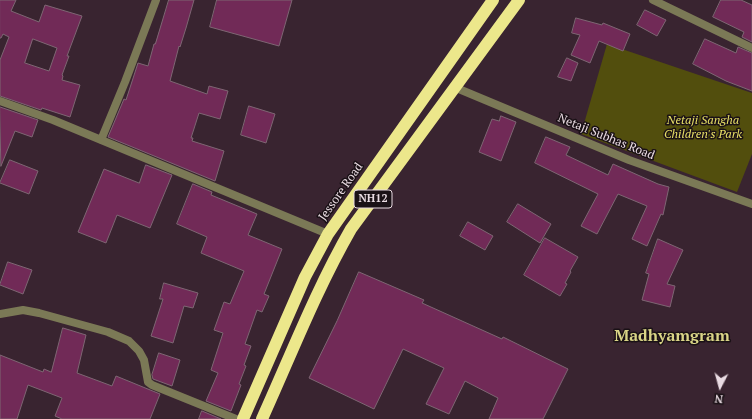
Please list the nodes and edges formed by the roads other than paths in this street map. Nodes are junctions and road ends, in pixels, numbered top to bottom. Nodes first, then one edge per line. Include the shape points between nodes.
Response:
1 (156, 0) edge
2 (493, 0) edge
3 (519, 0) edge
4 (653, 0) edge
5 (752, 48) edge
6 (454, 88) junction
7 (0, 101) edge
8 (101, 140) junction
9 (752, 204) edge
10 (328, 234) junction
11 (0, 314) edge
12 (236, 419) edge
13 (243, 419) edge
14 (262, 419) edge

1 - 8 street
2 - 10 highway, Jessore Road / NH12
3 - 6 highway, NH12
4 - 5 street
6 - 9 street, Netaji Subhas Road via 629,160
6 - 14 highway, NH12 via 344,241
7 - 8 street
8 - 10 street
10 - 13 highway, Jessore Road / NH12 via 305,276
11 - 12 street via 23,310 39,313 108,332 129,341 144,360 148,382 152,386

